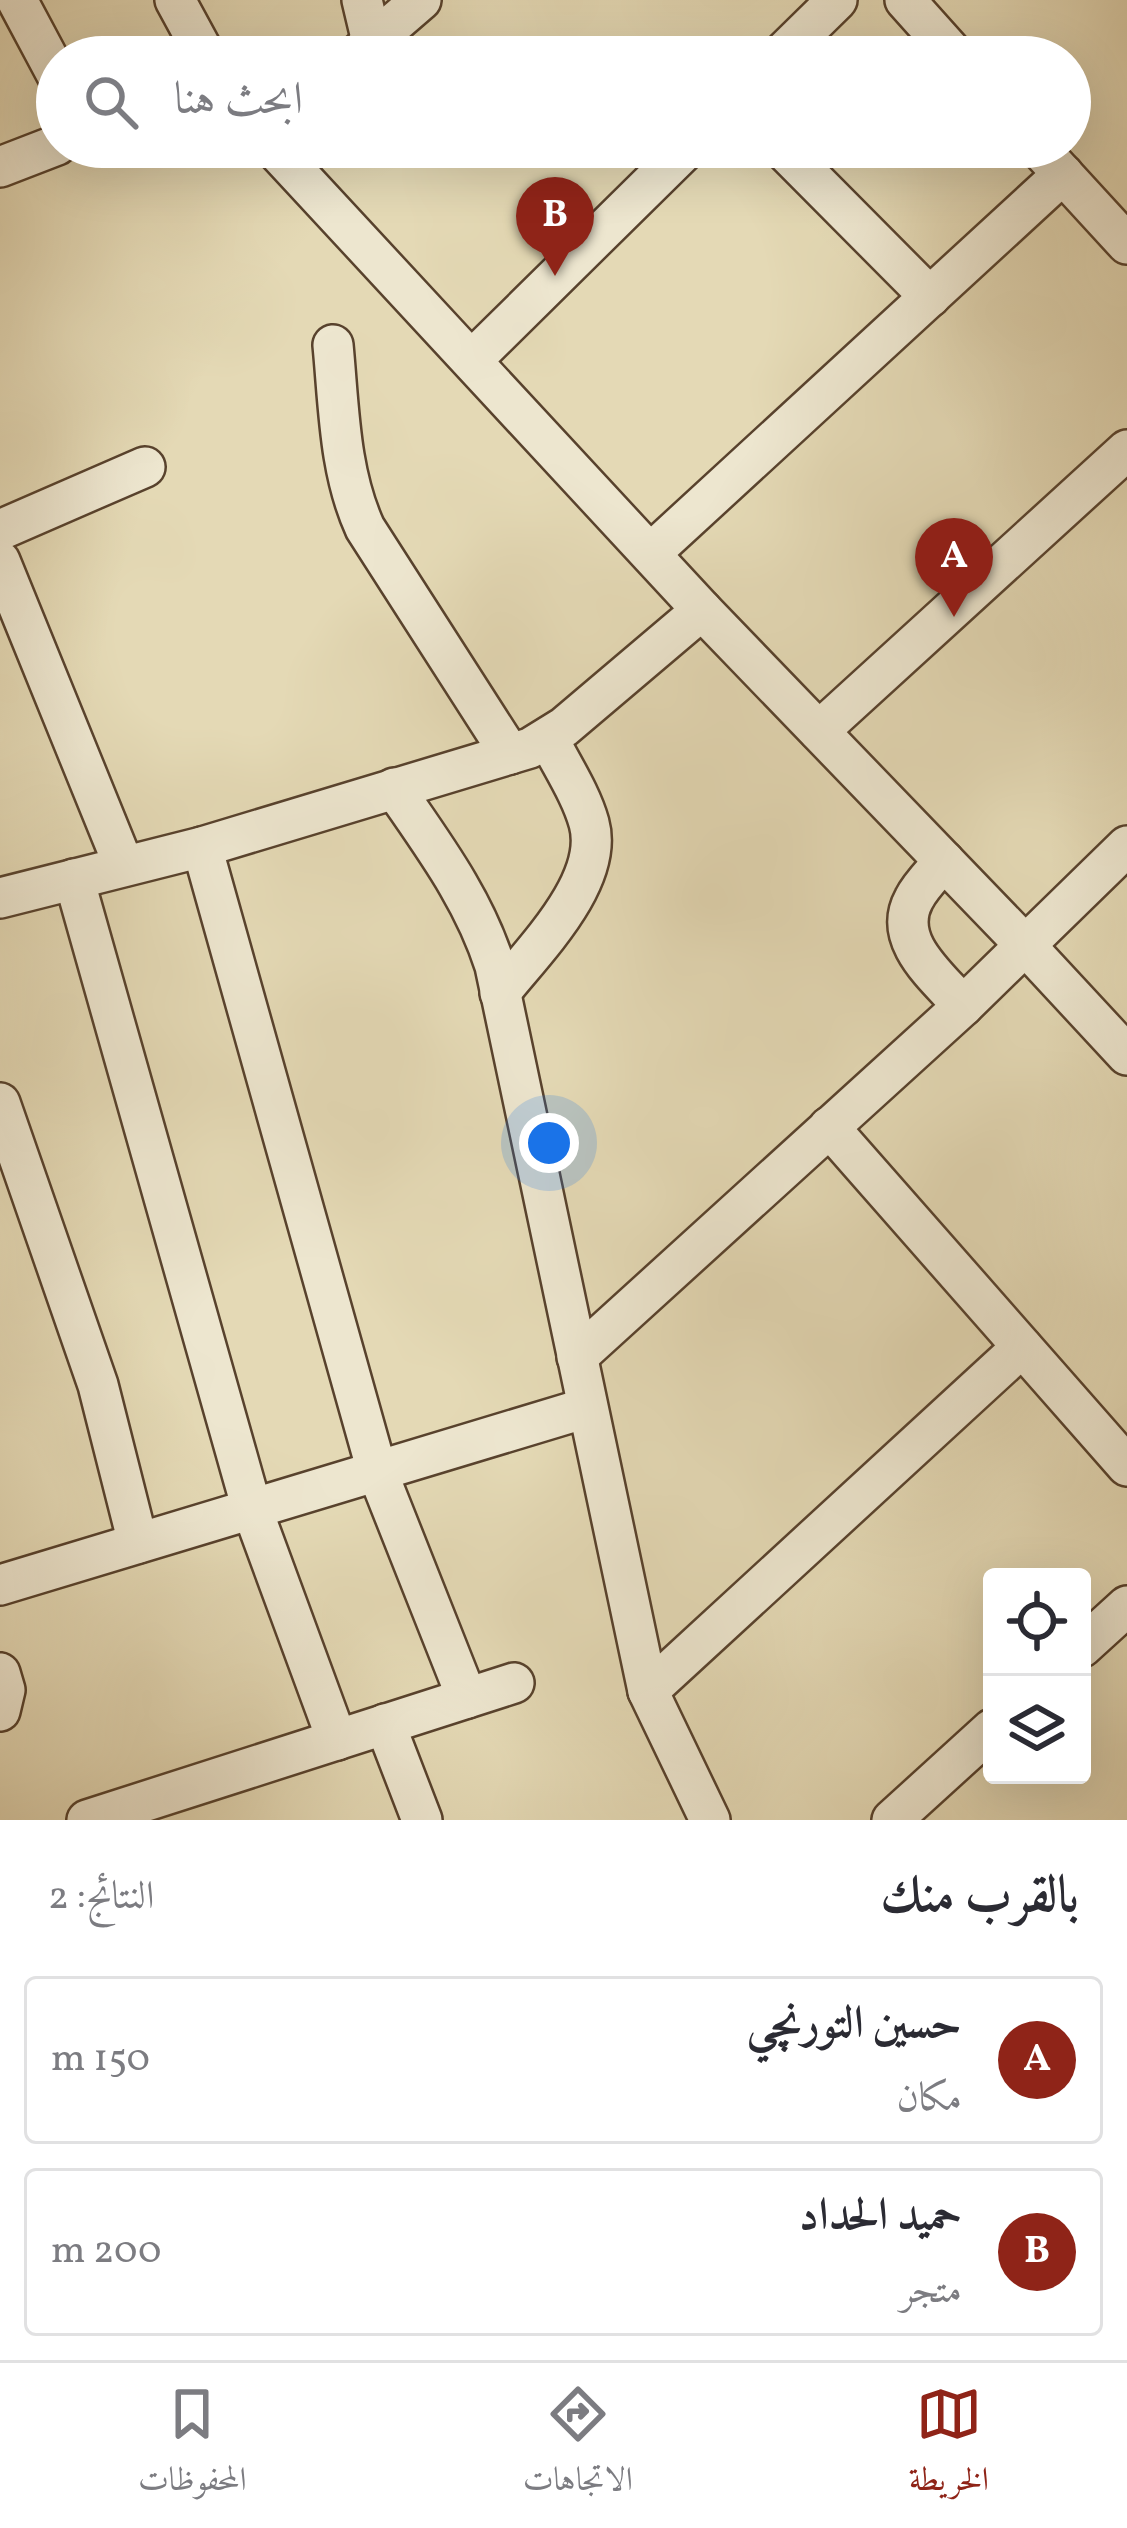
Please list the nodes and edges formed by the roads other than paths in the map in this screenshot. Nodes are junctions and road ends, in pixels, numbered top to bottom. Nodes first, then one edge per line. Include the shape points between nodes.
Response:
1 (17, 0) edge
2 (175, 0) edge
3 (362, 0) edge
4 (421, 0) edge
5 (837, 0) edge
6 (907, 1) edge
7 (36, 36) edge
8 (195, 36) edge
9 (363, 36) edge
10 (380, 36) edge
11 (800, 36) edge
12 (938, 36) edge
13 (36, 153) edge
14 (0, 167) edge
15 (293, 168) edge
16 (667, 168) edge
17 (803, 168) edge
18 (1044, 168) edge
19 (1058, 168) edge
20 (1127, 244) edge
21 (930, 297) junction
22 (333, 345) dead end
23 (472, 361) junction
24 (1127, 450) edge
25 (146, 467) dead end
26 (0, 530) edge
27 (651, 553) junction
28 (0, 561) edge
29 (702, 610) junction
30 (819, 731) junction
31 (548, 738) junction
32 (510, 754) junction
33 (394, 788) junction
34 (202, 847) junction
35 (1127, 847) edge
36 (944, 861) junction
37 (124, 866) junction
38 (74, 879) junction
39 (0, 898) edge
40 (1025, 945) junction
41 (500, 993) junction
42 (963, 1006) junction
43 (1127, 1055) edge
44 (0, 1103) edge
45 (829, 1127) junction
46 (1022, 1348) junction
47 (577, 1357) junction
48 (586, 1408) junction
49 (1122, 1450) edge
50 (377, 1472) junction
51 (252, 1509) junction
52 (138, 1543) junction
53 (0, 1585) edge
54 (1127, 1606) edge
55 (1091, 1639) edge
56 (0, 1673) edge
57 (514, 1683) dead end
58 (648, 1691) junction
59 (467, 1698) junction
60 (0, 1711) edge
61 (385, 1724) junction
62 (983, 1737) edge
63 (337, 1740) junction
64 (189, 1805) edge
65 (87, 1820) edge
66 (422, 1820) edge
67 (710, 1820) edge
68 (892, 1820) edge

1 - 7 street
2 - 8 street
3 - 9 street
4 - 10 street
5 - 11 street
6 - 12 street
13 - 14 street
15 - 23 street
16 - 23 street
17 - 21 street
18 - 21 street
19 - 20 street
21 - 27 street
22 - 32 street via 345,458 365,529
23 - 27 street
24 - 30 street
25 - 26 street
27 - 29 street
28 - 37 street
29 - 30 street
29 - 31 street
30 - 36 street
31 - 32 street
31 - 41 street via 591,828 591,857 566,909
32 - 33 street
33 - 34 street
33 - 41 street via 476,913
34 - 37 street
34 - 50 street
35 - 40 street
36 - 40 street
36 - 42 street via 912,902 908,932
37 - 38 street
38 - 39 street
38 - 51 street
40 - 42 street
40 - 43 street
41 - 47 street
42 - 45 street
44 - 52 street via 98,1385
45 - 46 street
45 - 47 street
46 - 49 street
46 - 58 street
47 - 48 street
48 - 50 street
48 - 58 street
50 - 51 street
50 - 59 street
51 - 52 street
51 - 63 street
52 - 53 street
54 - 55 street
56 - 60 street
57 - 59 street
58 - 67 street
59 - 61 street
61 - 63 street
61 - 66 street
62 - 68 street
63 - 64 street
64 - 65 street

